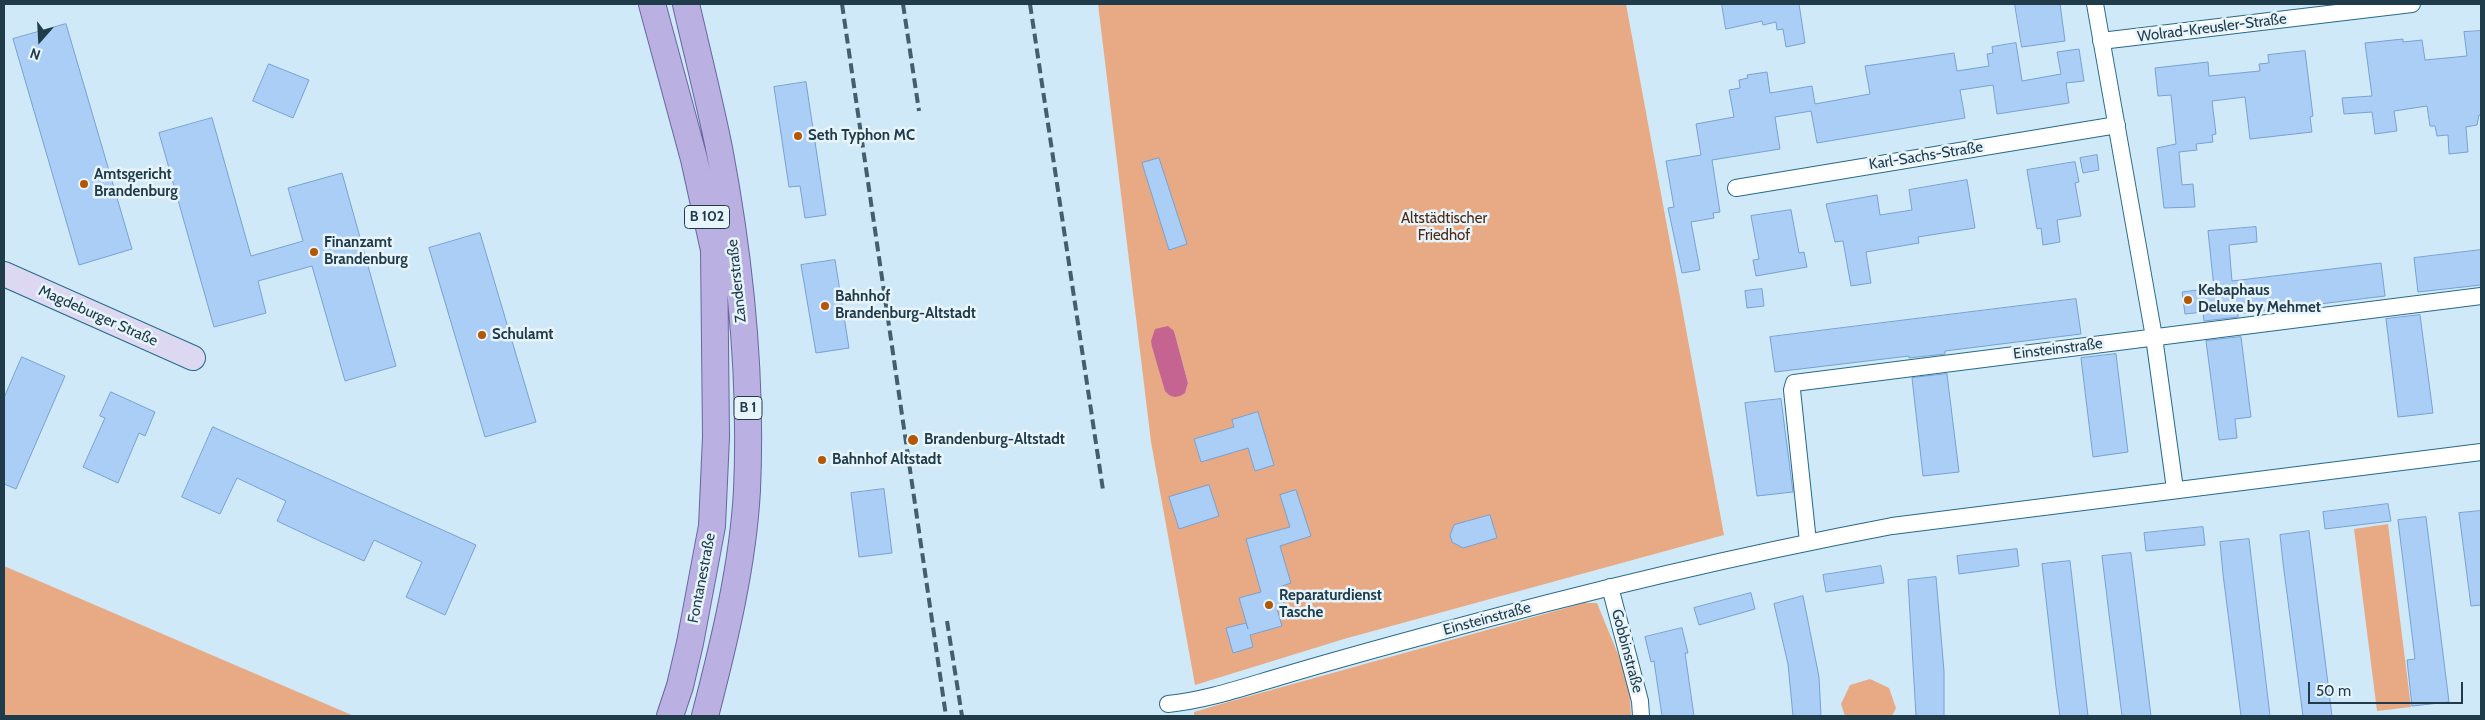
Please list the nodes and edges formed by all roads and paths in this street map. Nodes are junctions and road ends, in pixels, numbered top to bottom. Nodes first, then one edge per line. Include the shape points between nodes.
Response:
1 (652, 4) edge
2 (686, 4) edge
3 (2095, 4) edge
4 (2412, 4) edge
5 (2101, 41) junction
6 (2117, 125) junction
7 (1736, 188) dead end
8 (4, 274) edge
9 (2481, 296) edge
10 (2154, 337) junction
11 (192, 358) dead end
12 (716, 437) joint
13 (2481, 452) edge
14 (2175, 488) junction
15 (1808, 542) junction
16 (1610, 587) junction
17 (1168, 704) dead end
18 (670, 716) edge
19 (705, 716) edge
20 (1641, 716) edge

1 - 12 main road, Zanderstraße / B 102 via 694,159 714,250
2 - 19 main road, Zanderstraße / B 1 via 718,147 736,252 748,395 747,491 738,563
3 - 5 street
4 - 5 street, Wolrad-Kreusler-Straße
5 - 6 street
6 - 7 street, Karl-Sachs-Straße
6 - 10 street
8 - 11 street, Magdeburger Straße
9 - 10 street, Einsteinstraße
10 - 14 street
10 - 15 street, Einsteinstraße via 1794,383 1792,390
12 - 18 main road, Fontanestraße / B 102 via 712,526 688,652
13 - 14 street, Einsteinstraße
14 - 15 street, Einsteinstraße via 1892,526
15 - 16 street, Einsteinstraße
16 - 17 street, Einsteinstraße via 1344,657 1196,702
16 - 20 street, Gobbinstraße via 1640,701

